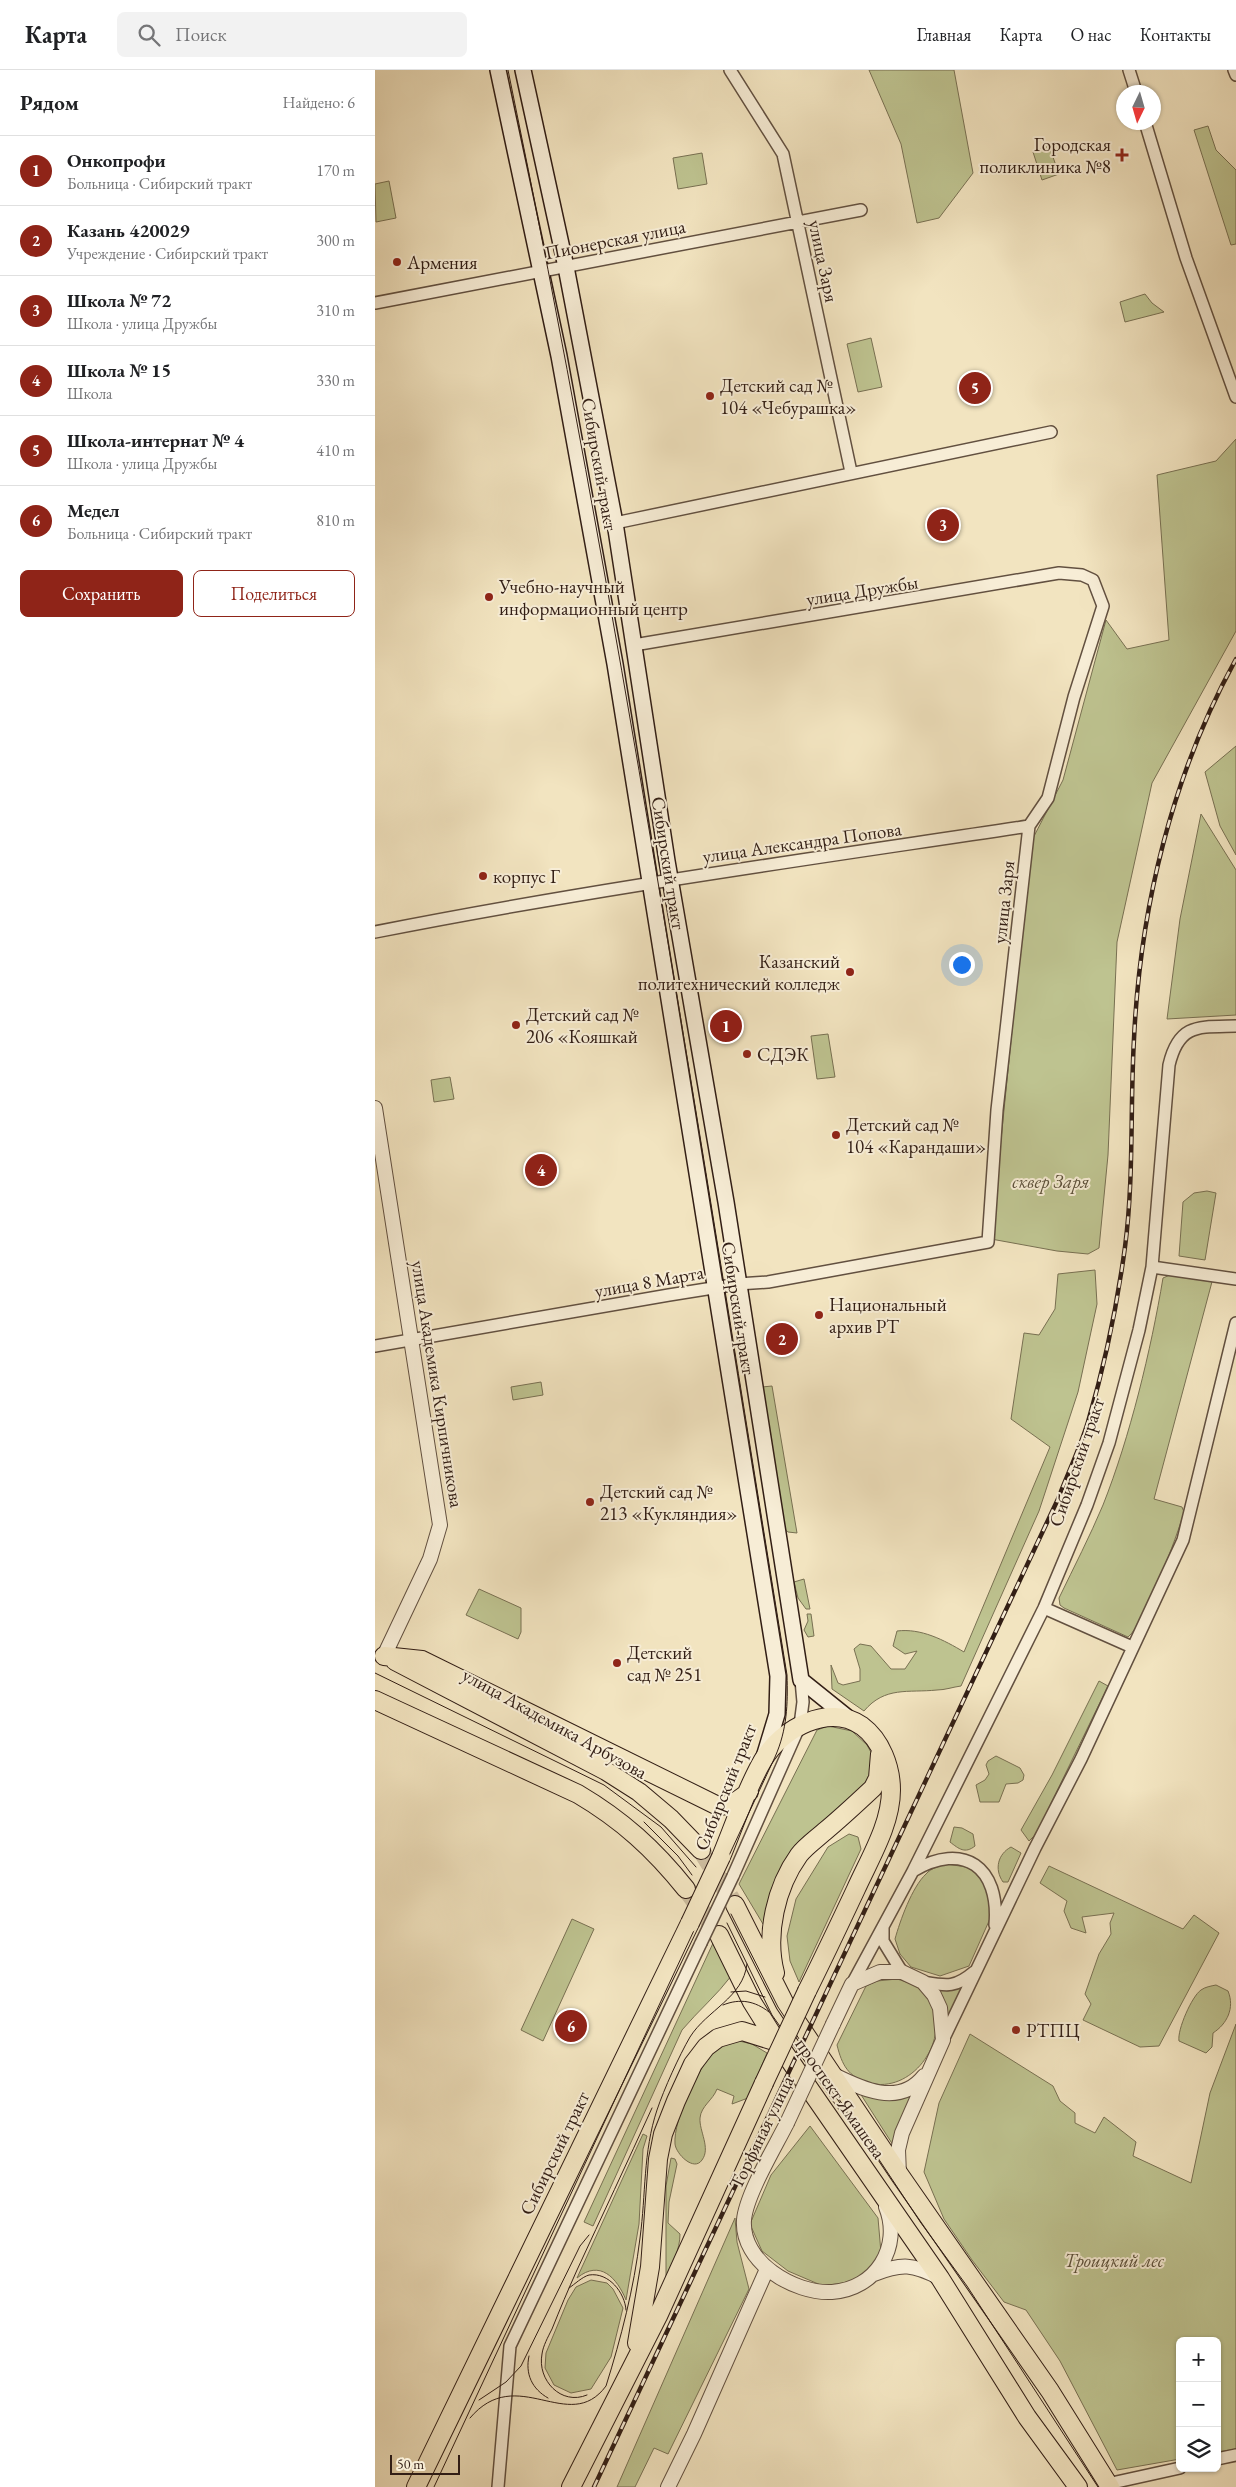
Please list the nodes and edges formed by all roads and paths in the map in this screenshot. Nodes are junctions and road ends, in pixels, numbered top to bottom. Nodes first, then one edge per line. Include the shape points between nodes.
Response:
1 (498, 70) edge
2 (523, 70) edge
3 (730, 70) edge
4 (1129, 70) edge
5 (1234, 70) edge
6 (1236, 75) edge
7 (1134, 85) edge
8 (1147, 130) edge
9 (861, 210) dead end
10 (798, 222) junction
11 (566, 267) junction
12 (540, 272) junction
13 (375, 303) edge
14 (1236, 397) edge
15 (1051, 432) dead end
16 (851, 472) junction
17 (615, 523) junction
18 (1093, 580) joint
19 (635, 645) junction
20 (1029, 826) junction
21 (670, 880) junction
22 (651, 883) junction
23 (375, 932) edge
24 (1236, 1026) edge
25 (375, 1108) edge
26 (987, 1242) joint
27 (1152, 1267) junction
28 (1236, 1278) edge
29 (738, 1284) junction
30 (714, 1288) junction
31 (1236, 1323) edge
32 (412, 1339) junction
33 (375, 1346) edge
34 (1044, 1608) junction
35 (1132, 1647) junction
36 (380, 1654) edge
37 (801, 1680) junction
38 (375, 1700) edge
39 (847, 1718) junction
40 (801, 1725) junction
41 (880, 1748) junction
42 (764, 1759) junction
43 (749, 1792) junction
44 (701, 1850) tunnel mouth
45 (913, 1871) junction
46 (686, 1889) tunnel mouth
47 (735, 1905) tunnel mouth
48 (883, 1923) junction
49 (995, 1932) junction
50 (719, 1935) tunnel mouth
51 (977, 1970) junction
52 (902, 1972) junction
53 (923, 1982) junction
54 (852, 1984) junction
55 (785, 2004) junction
56 (943, 2040) junction
57 (777, 2042) junction
58 (930, 2067) junction
59 (832, 2074) junction
60 (899, 2174) junction
61 (878, 2188) junction
62 (767, 2269) junction
63 (873, 2274) junction
64 (940, 2278) junction
65 (629, 2372) junction
66 (1236, 2455) edge
67 (1221, 2458) edge
68 (1176, 2469) edge
69 (1108, 2486) edge
70 (416, 2487) edge
71 (497, 2487) edge
72 (571, 2487) edge
73 (668, 2487) edge
74 (1078, 2487) edge

1 - 12 main road, Сибирский тракт
2 - 11 main road, Сибирский тракт
3 - 10 street, улица Заря via 783,154
4 - 7 street
5 - 6 street
8 - 14 street via 1187,258
9 - 10 street, Пионерская улица
10 - 11 street, Пионерская улица
10 - 16 street, улица Заря
11 - 12 street, Пионерская улица
11 - 17 main road, Сибирский тракт
12 - 13 street, Пионерская улица
12 - 22 main road, Сибирский тракт via 559,356 608,625
15 - 16 street
16 - 17 street
17 - 19 main road, Сибирский тракт
18 - 19 street, улица Дружбы via 1082,575 1059,573
18 - 20 street, улица Заря via 1103,606 1074,697 1048,798
19 - 21 main road, Сибирский тракт
20 - 21 street, улица Александра Попова
20 - 26 street, улица Заря via 997,1110
21 - 22 street, улица Александра Попова
21 - 29 main road, Сибирский тракт
22 - 23 street, улица Александра Попова via 494,908
22 - 30 main road, Сибирский тракт
24 - 27 street, Сибирский тракт via 1199,1027 1181,1036 1172,1051
25 - 32 street, улица Академика Кирпичникова
26 - 29 street, улица 8 Марта via 768,1282
27 - 28 street
27 - 34 street, Сибирский тракт via 1109,1443
29 - 30 street, улица 8 Марта
29 - 37 main road, Сибирский тракт
30 - 32 street, улица 8 Марта
30 - 42 main road, Сибирский тракт via 777,1676 777,1714
31 - 35 street via 1183,1540
32 - 33 street, улица 8 Марта
32 - 36 street, улица Академика Кирпичникова via 441,1525 429,1559
34 - 35 street
34 - 45 street, Сибирский тракт
35 - 49 street via 1078,1766
36 - 43 main road via 422,1660 716,1805 725,1807 733,1804
36 - 44 main road, улица Академика Арбузова via 606,1771 639,1792
37 - 39 main road
37 - 40 street, Сибирский тракт
38 - 46 main road via 578,1794 634,1832
39 - 40 main road via 820,1718
39 - 41 main road via 868,1731
40 - 42 main road via 783,1738
40 - 71 street, Сибирский тракт, bridge via 510,2346
41 - 55 main road via 879,1778 873,1788 799,1854 778,1896 772,1959
41 - 65 main road, bridge via 890,1776 888,1812 878,1842
42 - 43 main road, Сибирский тракт
43 - 70 main road, Сибирский тракт, bridge via 690,1923
45 - 48 street, Сибирский тракт
45 - 49 street via 946,1858 976,1865 987,1876 994,1891 997,1909
47 - 55 main road, проспект Ямашева
48 - 52 street via 883,1941
48 - 54 street, Сибирский тракт
49 - 51 street
50 - 57 main road, проспект Ямашева via 749,1997
51 - 53 street via 960,1983 945,1986
51 - 56 street
52 - 53 street
52 - 54 street via 880,1972
53 - 56 street via 940,2008
54 - 62 street, Торфяная улица, bridge via 745,2212 745,2235 749,2246
55 - 59 main road, проспект Ямашева
56 - 58 street
57 - 61 main road, проспект Ямашева
57 - 65 main road via 742,2032 718,2038 693,2064 676,2101 657,2159 648,2284
58 - 59 street, проспект Ямашева via 912,2087 882,2094
58 - 60 street, проспект Ямашева via 902,2133 898,2150
59 - 60 main road, проспект Ямашева
60 - 69 main road, проспект Ямашева via 1051,2391
61 - 63 street, Торфяная улица via 892,2223 885,2260
61 - 64 main road, проспект Ямашева
62 - 63 street, Торфяная улица via 804,2287 831,2292 853,2287
62 - 73 street
63 - 64 street via 893,2266 907,2265
64 - 74 main road, проспект Ямашева via 1002,2379
65 - 72 main road
66 - 67 street
68 - 69 street

